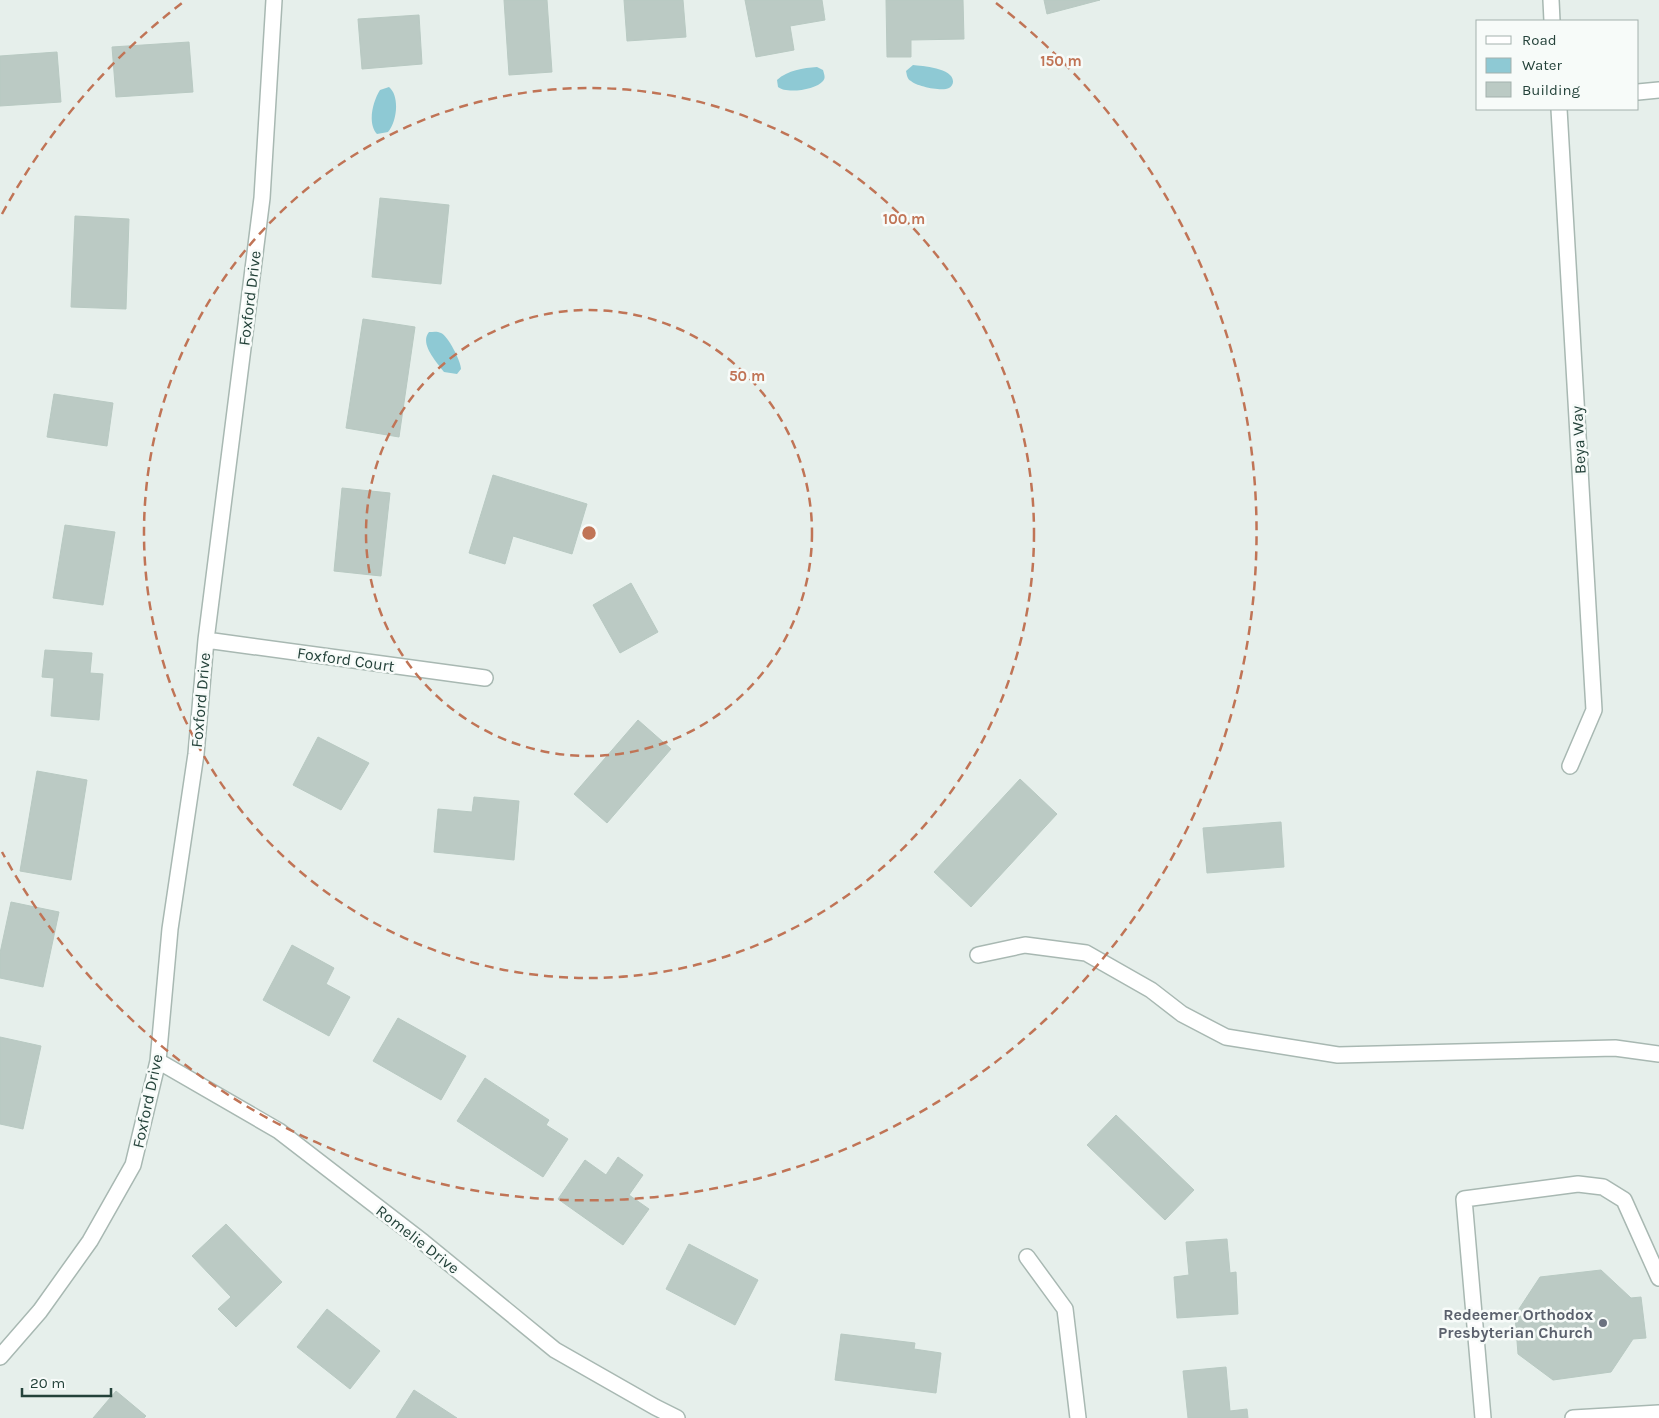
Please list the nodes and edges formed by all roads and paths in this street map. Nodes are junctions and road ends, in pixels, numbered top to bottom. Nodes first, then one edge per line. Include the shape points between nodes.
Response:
1 (274, 0) edge
2 (1551, 0) edge
3 (1552, 20) edge
4 (1659, 90) edge
5 (1639, 92) edge
6 (1559, 110) edge
7 (206, 640) junction
8 (485, 678) dead end
9 (1570, 766) dead end
10 (978, 955) dead end
11 (1659, 1054) edge
12 (158, 1060) junction
13 (1027, 1257) dead end
14 (1659, 1278) edge
15 (0, 1357) edge
16 (1659, 1413) edge
17 (677, 1418) edge
18 (1078, 1418) edge
19 (1483, 1418) edge
20 (1573, 1418) edge

1 - 7 street, Foxford Drive via 262,198
2 - 3 street
4 - 5 street
6 - 9 street, Beya Way via 1594,710
7 - 8 street, Foxford Court
7 - 12 street, Foxford Drive via 196,754 170,929
10 - 11 street via 1026,945 1086,953 1226,1038 1338,1055 1614,1048
12 - 15 street, Foxford Drive via 133,1165 90,1241 40,1311
12 - 17 street, Romelie Drive via 279,1130 554,1350
13 - 18 street via 1065,1309
14 - 19 street via 1624,1200 1603,1188 1578,1184 1464,1199
16 - 20 street

